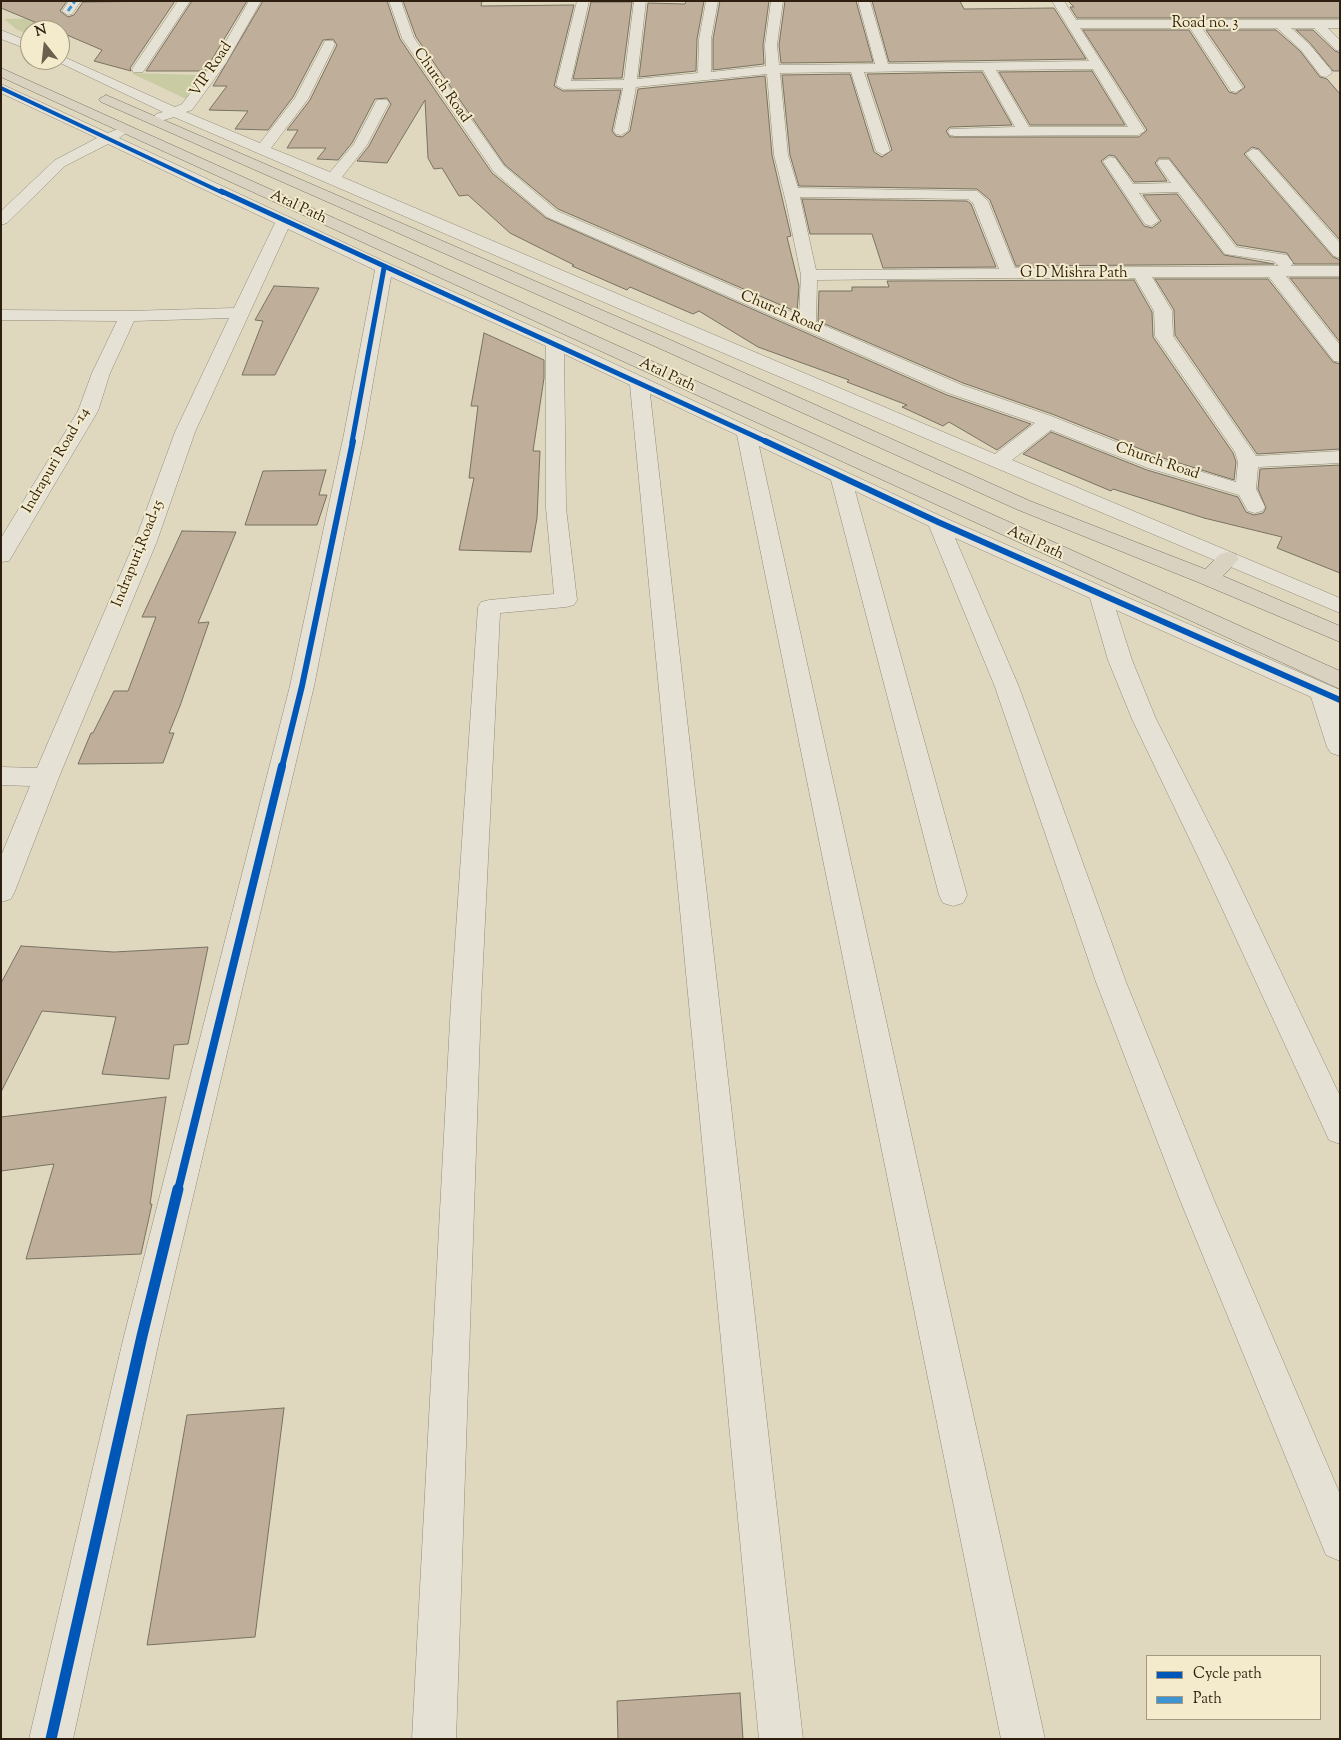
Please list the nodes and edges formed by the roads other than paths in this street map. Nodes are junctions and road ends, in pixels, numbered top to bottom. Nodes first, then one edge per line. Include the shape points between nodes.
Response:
1 (184, 1) edge
2 (255, 1) edge
3 (395, 1) edge
4 (583, 1) edge
5 (640, 1) edge
6 (712, 1) edge
7 (777, 1) edge
8 (864, 1) edge
9 (1058, 1) edge
10 (1154, 9) dead end
11 (1326, 21) edge
12 (1071, 24) junction
13 (1164, 24) junction
14 (1194, 24) junction
15 (1280, 24) junction
16 (1, 34) edge
17 (20, 42) edge
18 (329, 44) dead end
19 (1340, 47) edge
20 (70, 64) edge
21 (1095, 65) junction
22 (987, 66) junction
23 (882, 67) junction
24 (138, 68) dead end
25 (856, 68) junction
26 (774, 69) junction
27 (1, 72) edge
28 (1326, 73) dead end
29 (704, 76) junction
30 (630, 84) junction
31 (1236, 88) dead end
32 (97, 95) dead end
33 (6, 96) edge
34 (382, 103) dead end
35 (176, 112) junction
36 (153, 120) junction
37 (126, 129) junction
38 (621, 131) dead end
39 (1024, 131) junction
40 (955, 132) dead end
41 (109, 137) junction
42 (264, 149) junction
43 (883, 151) dead end
44 (1253, 153) dead end
45 (1110, 161) dead end
46 (1164, 163) dead end
47 (333, 178) junction
48 (1182, 187) junction
49 (1129, 189) junction
50 (791, 192) junction
51 (1, 220) edge
52 (284, 220) junction
53 (1151, 222) dead end
54 (1340, 253) edge
55 (384, 268) junction
56 (1340, 271) edge
57 (1274, 272) junction
58 (1291, 272) junction
59 (1141, 273) junction
60 (1009, 274) junction
61 (809, 275) junction
62 (239, 314) junction
63 (1, 315) edge
64 (128, 316) junction
65 (808, 325) junction
66 (555, 343) junction
67 (1340, 357) edge
68 (639, 382) junction
69 (1049, 422) junction
70 (746, 431) junction
71 (1340, 457) edge
72 (997, 462) junction
73 (1248, 462) junction
74 (840, 475) junction
75 (1246, 491) junction
76 (1255, 507) dead end
77 (938, 522) junction
78 (1, 556) edge
79 (1228, 559) junction
80 (1208, 578) junction
81 (1100, 593) junction
82 (1340, 606) edge
83 (1152, 615) junction
84 (1208, 622) junction
85 (1340, 635) edge
86 (1334, 691) edge
87 (1340, 748) edge
88 (1, 776) edge
89 (46, 777) junction
90 (1, 891) edge
91 (953, 895) dead end
92 (1340, 1130) edge
93 (1340, 1541) edge
94 (51, 1739) edge
95 (434, 1739) edge
96 (780, 1739) edge
97 (1023, 1739) edge

1 - 24 street
2 - 35 street, VIP Road via 220,63 187,107
3 - 65 street, Church Road via 408,38 499,169 552,214
4 - 30 street via 563,85
5 - 30 street
6 - 29 street via 705,39
7 - 26 street via 771,45
8 - 23 street
9 - 12 street
10 - 13 street
11 - 15 street, Road no. 3
11 - 19 street
12 - 13 street, Road no. 3
12 - 21 street
13 - 14 street, Road no. 3
14 - 15 street, Road no. 3
14 - 31 street
15 - 28 street via 1305,46
16 - 17 street
18 - 42 street via 302,99
20 - 35 street
21 - 22 street
21 - 39 street via 1138,131
22 - 23 street
22 - 39 street
23 - 25 street
25 - 26 street
25 - 43 street
26 - 29 street
26 - 50 street via 780,155
27 - 37 main road, Atal Path
29 - 30 street
30 - 38 street
32 - 36 main road, Atal Path
33 - 41 street
34 - 47 street via 360,145
35 - 36 street, VIP Road
35 - 42 street
36 - 80 main road, Atal Path via 1023,505
37 - 41 street
37 - 84 main road, Atal Path
39 - 40 street
41 - 51 street via 60,163
41 - 52 street
42 - 47 street
44 - 54 street
45 - 49 street
46 - 48 street
47 - 72 street
48 - 49 street
48 - 58 street via 1230,251 1281,258
49 - 53 street
50 - 60 street via 972,194 980,201
50 - 61 street
52 - 55 street
52 - 62 street, Indrapuri,Road-15
55 - 66 street
55 - 94 street via 354,434 302,686 142,1336
56 - 58 street, G D Mishra Path
57 - 58 street, G D Mishra Path
57 - 59 street, G D Mishra Path
57 - 67 street
59 - 60 street, G D Mishra Path
59 - 73 street via 1163,311 1164,336 1236,438
60 - 61 street, G D Mishra Path
61 - 65 street
62 - 64 street
62 - 89 street, Indrapuri,Road-15 via 185,432 146,541
63 - 64 street
64 - 78 street, Indrapuri Road -14 via 101,373 88,411
65 - 69 street, Church Road via 955,389
66 - 68 street
66 - 95 street via 556,508 566,600 489,607 466,1003
68 - 70 street
68 - 96 street
69 - 72 street
69 - 75 street, Church Road via 1155,464
70 - 74 street
70 - 97 street
71 - 73 street
72 - 79 street
73 - 75 street
74 - 77 street
74 - 91 street
75 - 76 street
77 - 81 street
77 - 93 street via 1007,687 1111,982 1197,1200
79 - 80 main road
79 - 82 street
80 - 85 main road, Atal Path
81 - 83 street
81 - 92 street via 1120,660 1144,719
83 - 84 main road
83 - 86 street
84 - 86 main road, Atal Path
86 - 87 street
88 - 89 street
89 - 90 street, Indrapuri,Road-15

